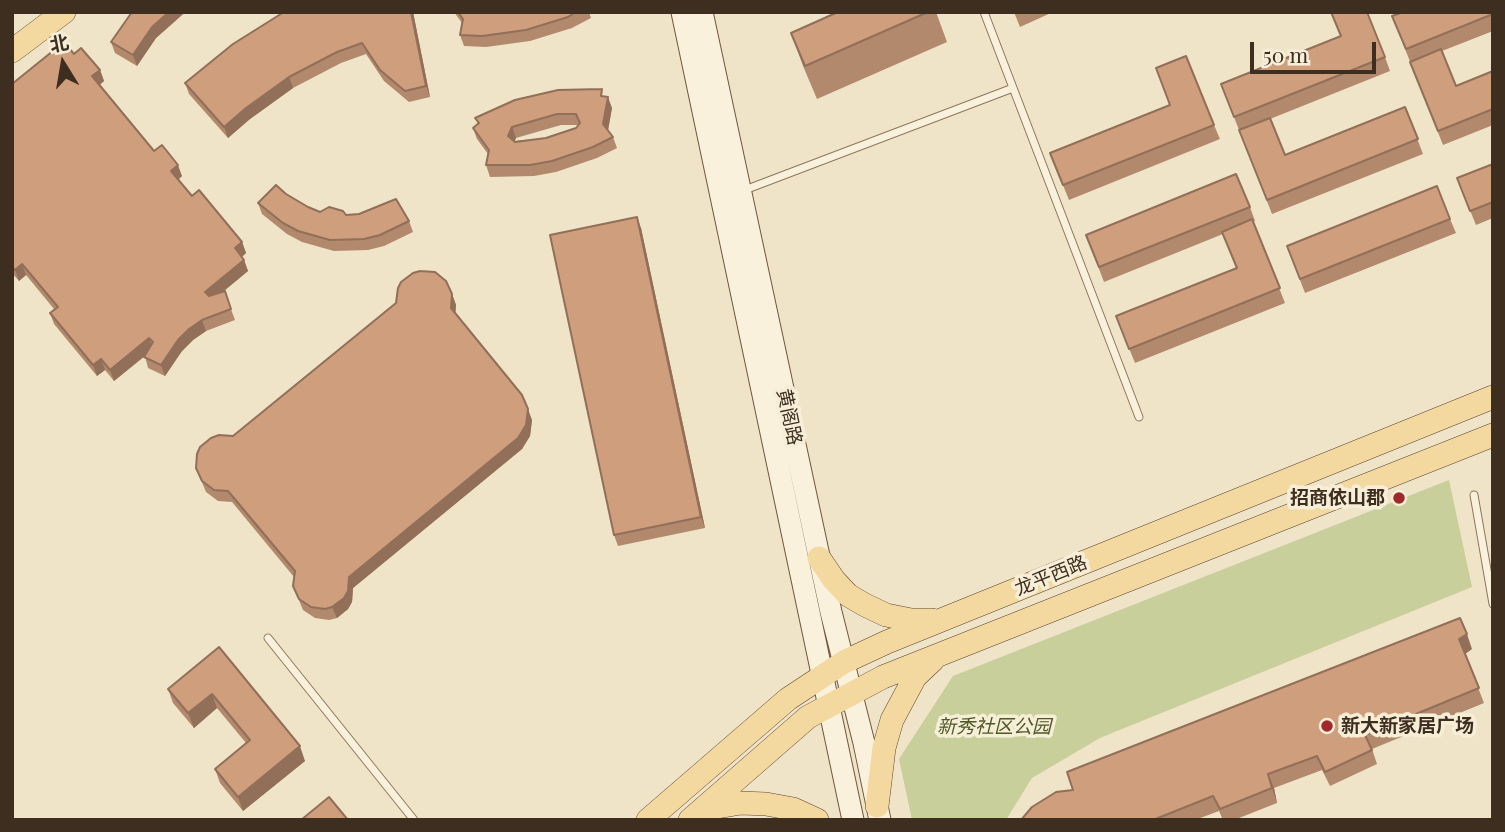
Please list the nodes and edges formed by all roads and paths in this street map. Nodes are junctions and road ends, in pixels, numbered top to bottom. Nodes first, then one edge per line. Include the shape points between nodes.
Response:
1 (64, 12) edge
2 (682, 12) edge
3 (702, 12) edge
4 (984, 12) edge
5 (12, 51) edge
6 (1013, 88) junction
7 (732, 195) junction
8 (1493, 397) edge
9 (1139, 417) dead end
10 (1493, 435) edge
11 (1474, 495) dead end
12 (1104, 554) junction
13 (819, 558) junction
14 (1116, 584) junction
15 (1493, 604) edge
16 (942, 620) junction
17 (268, 638) dead end
18 (938, 655) junction
19 (844, 662) junction
20 (824, 674) junction
21 (852, 693) junction
22 (830, 705) junction
23 (879, 813) edge
24 (691, 818) edge
25 (414, 820) edge
26 (648, 820) edge
27 (817, 820) edge
28 (853, 820) edge

1 - 5 main road
2 - 7 main road, 黄阁路
3 - 7 main road, 黄阁路
4 - 6 lane
6 - 7 lane
6 - 9 lane
7 - 13 main road, 黄阁路
7 - 20 main road, 黄阁路
8 - 12 main road, 龙平西路
10 - 14 main road, 龙平西路
11 - 15 lane
12 - 14 main road
12 - 16 main road, 龙平西路
13 - 16 main road via 848,595 865,605 911,620
13 - 19 main road, 黄阁路
14 - 18 main road, 龙平西路
16 - 19 main road, 龙平西路
17 - 25 lane
18 - 21 main road, 龙平西路
18 - 23 main road via 915,677 892,720 884,748
19 - 20 main road, 龙平西路
19 - 21 main road, 黄阁路
20 - 22 main road, 黄阁路
20 - 26 main road, 龙平西路 via 788,699
21 - 22 main road, 龙平西路
21 - 23 main road, 黄阁路
22 - 24 main road, 龙平西路 via 808,717
22 - 28 main road, 黄阁路
24 - 27 main road via 717,807 766,803

